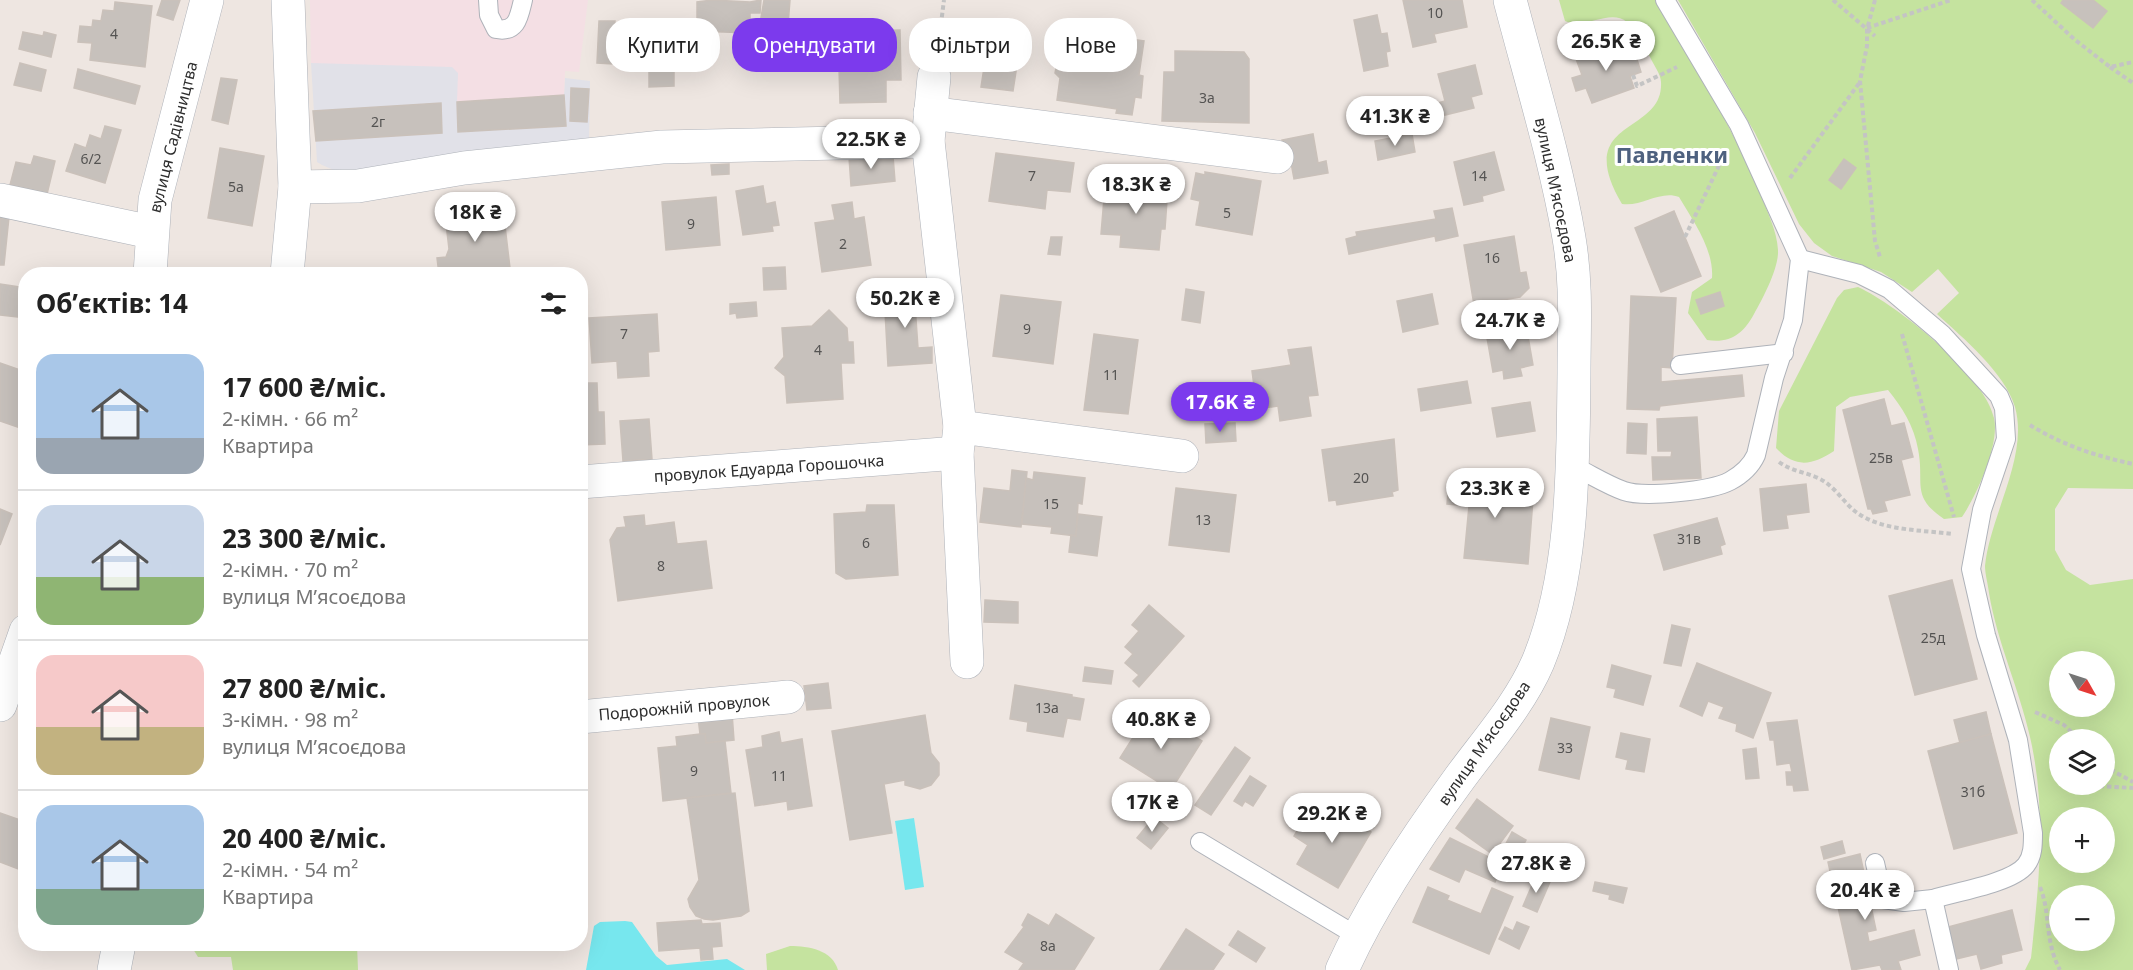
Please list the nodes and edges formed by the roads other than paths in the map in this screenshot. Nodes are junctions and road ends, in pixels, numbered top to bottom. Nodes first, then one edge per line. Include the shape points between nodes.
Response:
1 (207, 0) edge
2 (288, 0) edge
3 (488, 0) edge
4 (523, 0) edge
5 (1510, 0) edge
6 (1665, 0) edge
7 (934, 77) road end
8 (929, 127) junction
9 (1277, 157) dead end
10 (295, 187) junction
11 (0, 200) edge
12 (151, 232) junction
13 (1800, 259) junction
14 (150, 267) edge
15 (288, 267) edge
16 (1784, 352) junction
17 (1680, 365) dead end
18 (958, 440) junction
19 (1182, 456) dead end
20 (1574, 466) junction
21 (588, 481) edge
22 (18, 654) edge
23 (967, 662) dead end
24 (788, 698) dead end
25 (0, 705) edge
26 (588, 716) edge
27 (1200, 842) dead end
28 (1875, 863) dead end
29 (1933, 899) junction
30 (1358, 936) junction
31 (118, 951) edge
32 (114, 970) edge
33 (1342, 970) edge
34 (1949, 970) edge

1 - 12 street, вулиця Садівництва via 155,200
2 - 10 street
3 - 4 lane via 492,24 506,31 519,20
5 - 20 street, вулиця Мʼясоєдова via 1569,236 1576,292
6 - 13 lane via 1739,125
7 - 8 street
8 - 9 street
8 - 10 street via 662,147 475,167 358,186
8 - 18 street
10 - 15 street
11 - 12 street
12 - 14 street, вулиця Садівництва
13 - 16 lane via 1799,288
13 - 29 lane via 1859,274 1889,289 1962,354 1991,386 2004,408 2006,439 1982,510 1971,569 2018,740 2033,833 2030,858 2025,867 2005,878
16 - 17 lane
16 - 20 lane via 1773,378 1751,465 1719,486 1632,493
18 - 19 street, провулок Едуарда Горошочка
18 - 21 street, провулок Едуарда Горошочка
18 - 23 street
20 - 30 street, вулиця Мʼясоєдова via 1562,566 1538,663 1514,704 1445,798
22 - 25 street
24 - 26 street, Подорожній провулок
27 - 30 lane
28 - 29 lane via 1883,899
29 - 34 lane
30 - 33 street, вулиця Мʼясоєдова
31 - 32 street

